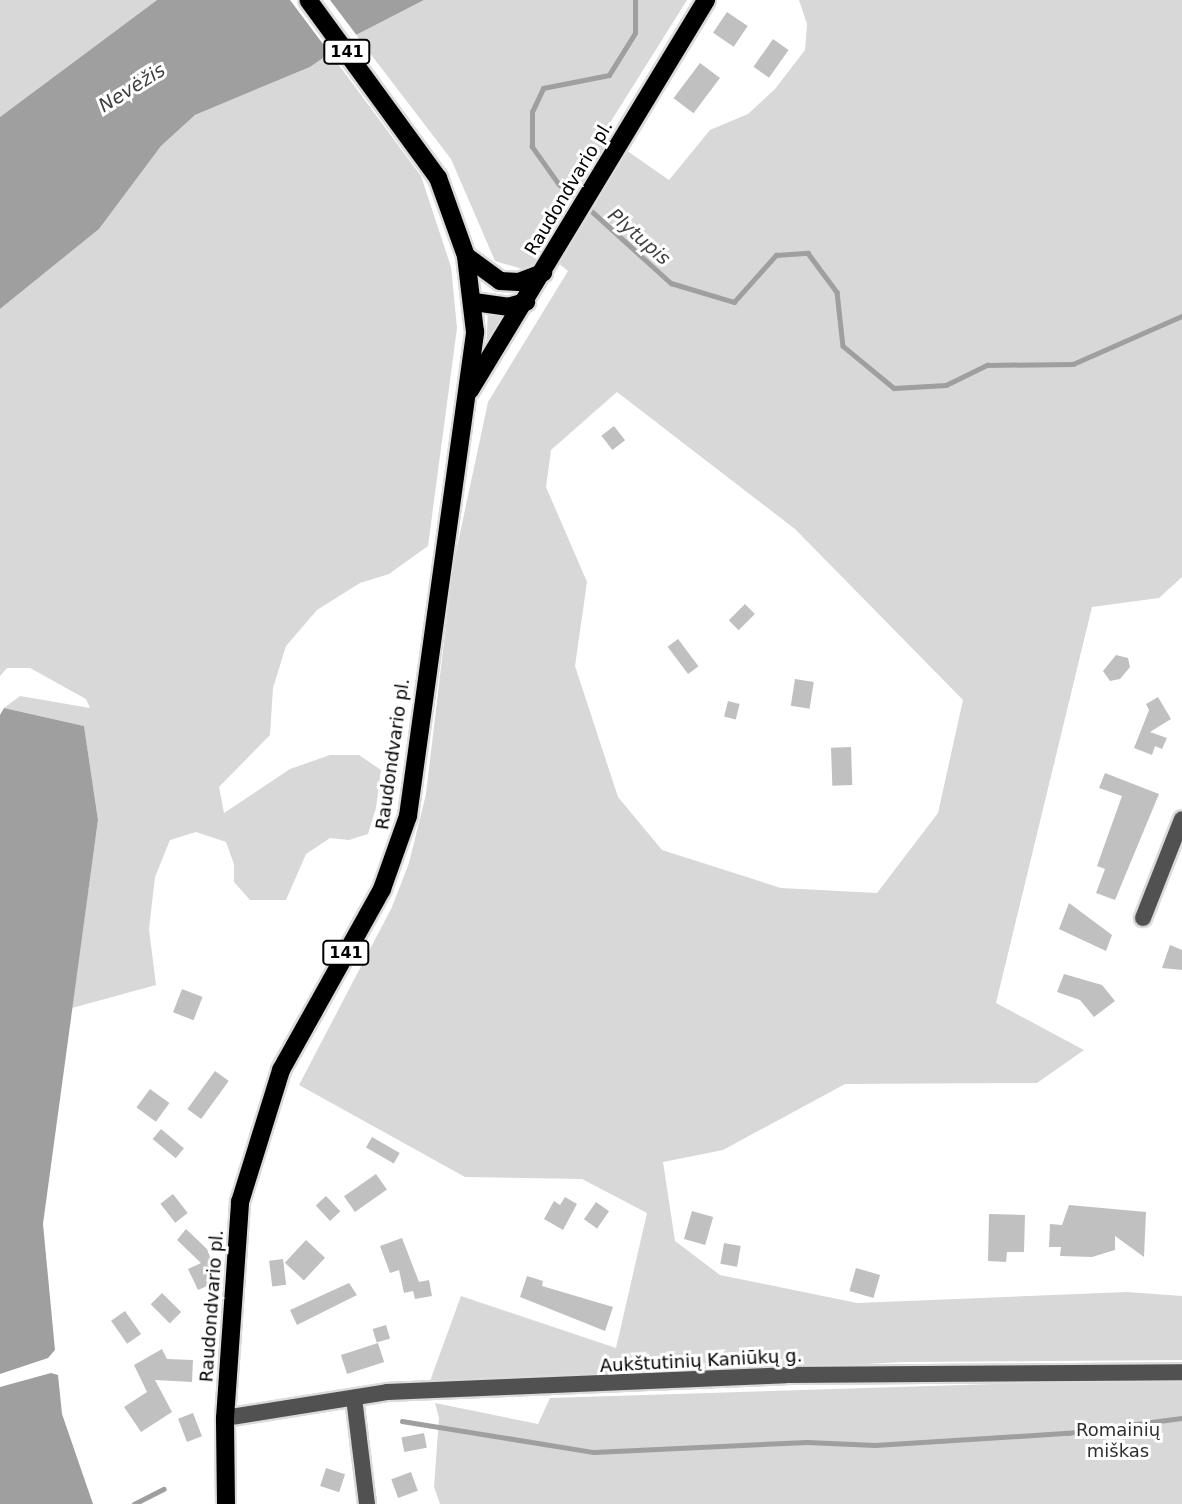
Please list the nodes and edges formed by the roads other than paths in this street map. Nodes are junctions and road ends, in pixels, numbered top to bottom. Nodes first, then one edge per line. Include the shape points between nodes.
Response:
1 (308, 0) edge
2 (706, 0) edge
3 (466, 256) junction
4 (543, 273) junction
5 (500, 281) junction
6 (474, 302) junction
7 (526, 302) junction
8 (466, 396) junction
9 (1182, 819) edge
10 (1143, 918) dead end
11 (1182, 1373) edge
12 (354, 1398) junction
13 (225, 1418) junction
14 (226, 1504) edge
15 (367, 1504) edge

1 - 3 main road, 141 via 438,178
2 - 4 main road, Raudondvario pl.
3 - 5 main road
3 - 6 main road, 141
4 - 5 main road via 519,282
4 - 7 main road, Raudondvario pl.
5 - 6 main road
6 - 7 main road via 508,307
6 - 8 main road, Raudondvario pl. / 141
7 - 8 main road, Raudondvario pl.
8 - 13 main road, Raudondvario pl. / 141 via 408,816 382,889 299,1034 264,1115 240,1202
9 - 10 street
11 - 12 street, Aukštutinių Kaniūkų g. via 786,1375 387,1392
12 - 13 street, Aukštutinių Kaniūkų g.
12 - 15 street
13 - 14 main road, Raudondvario pl. / 141

